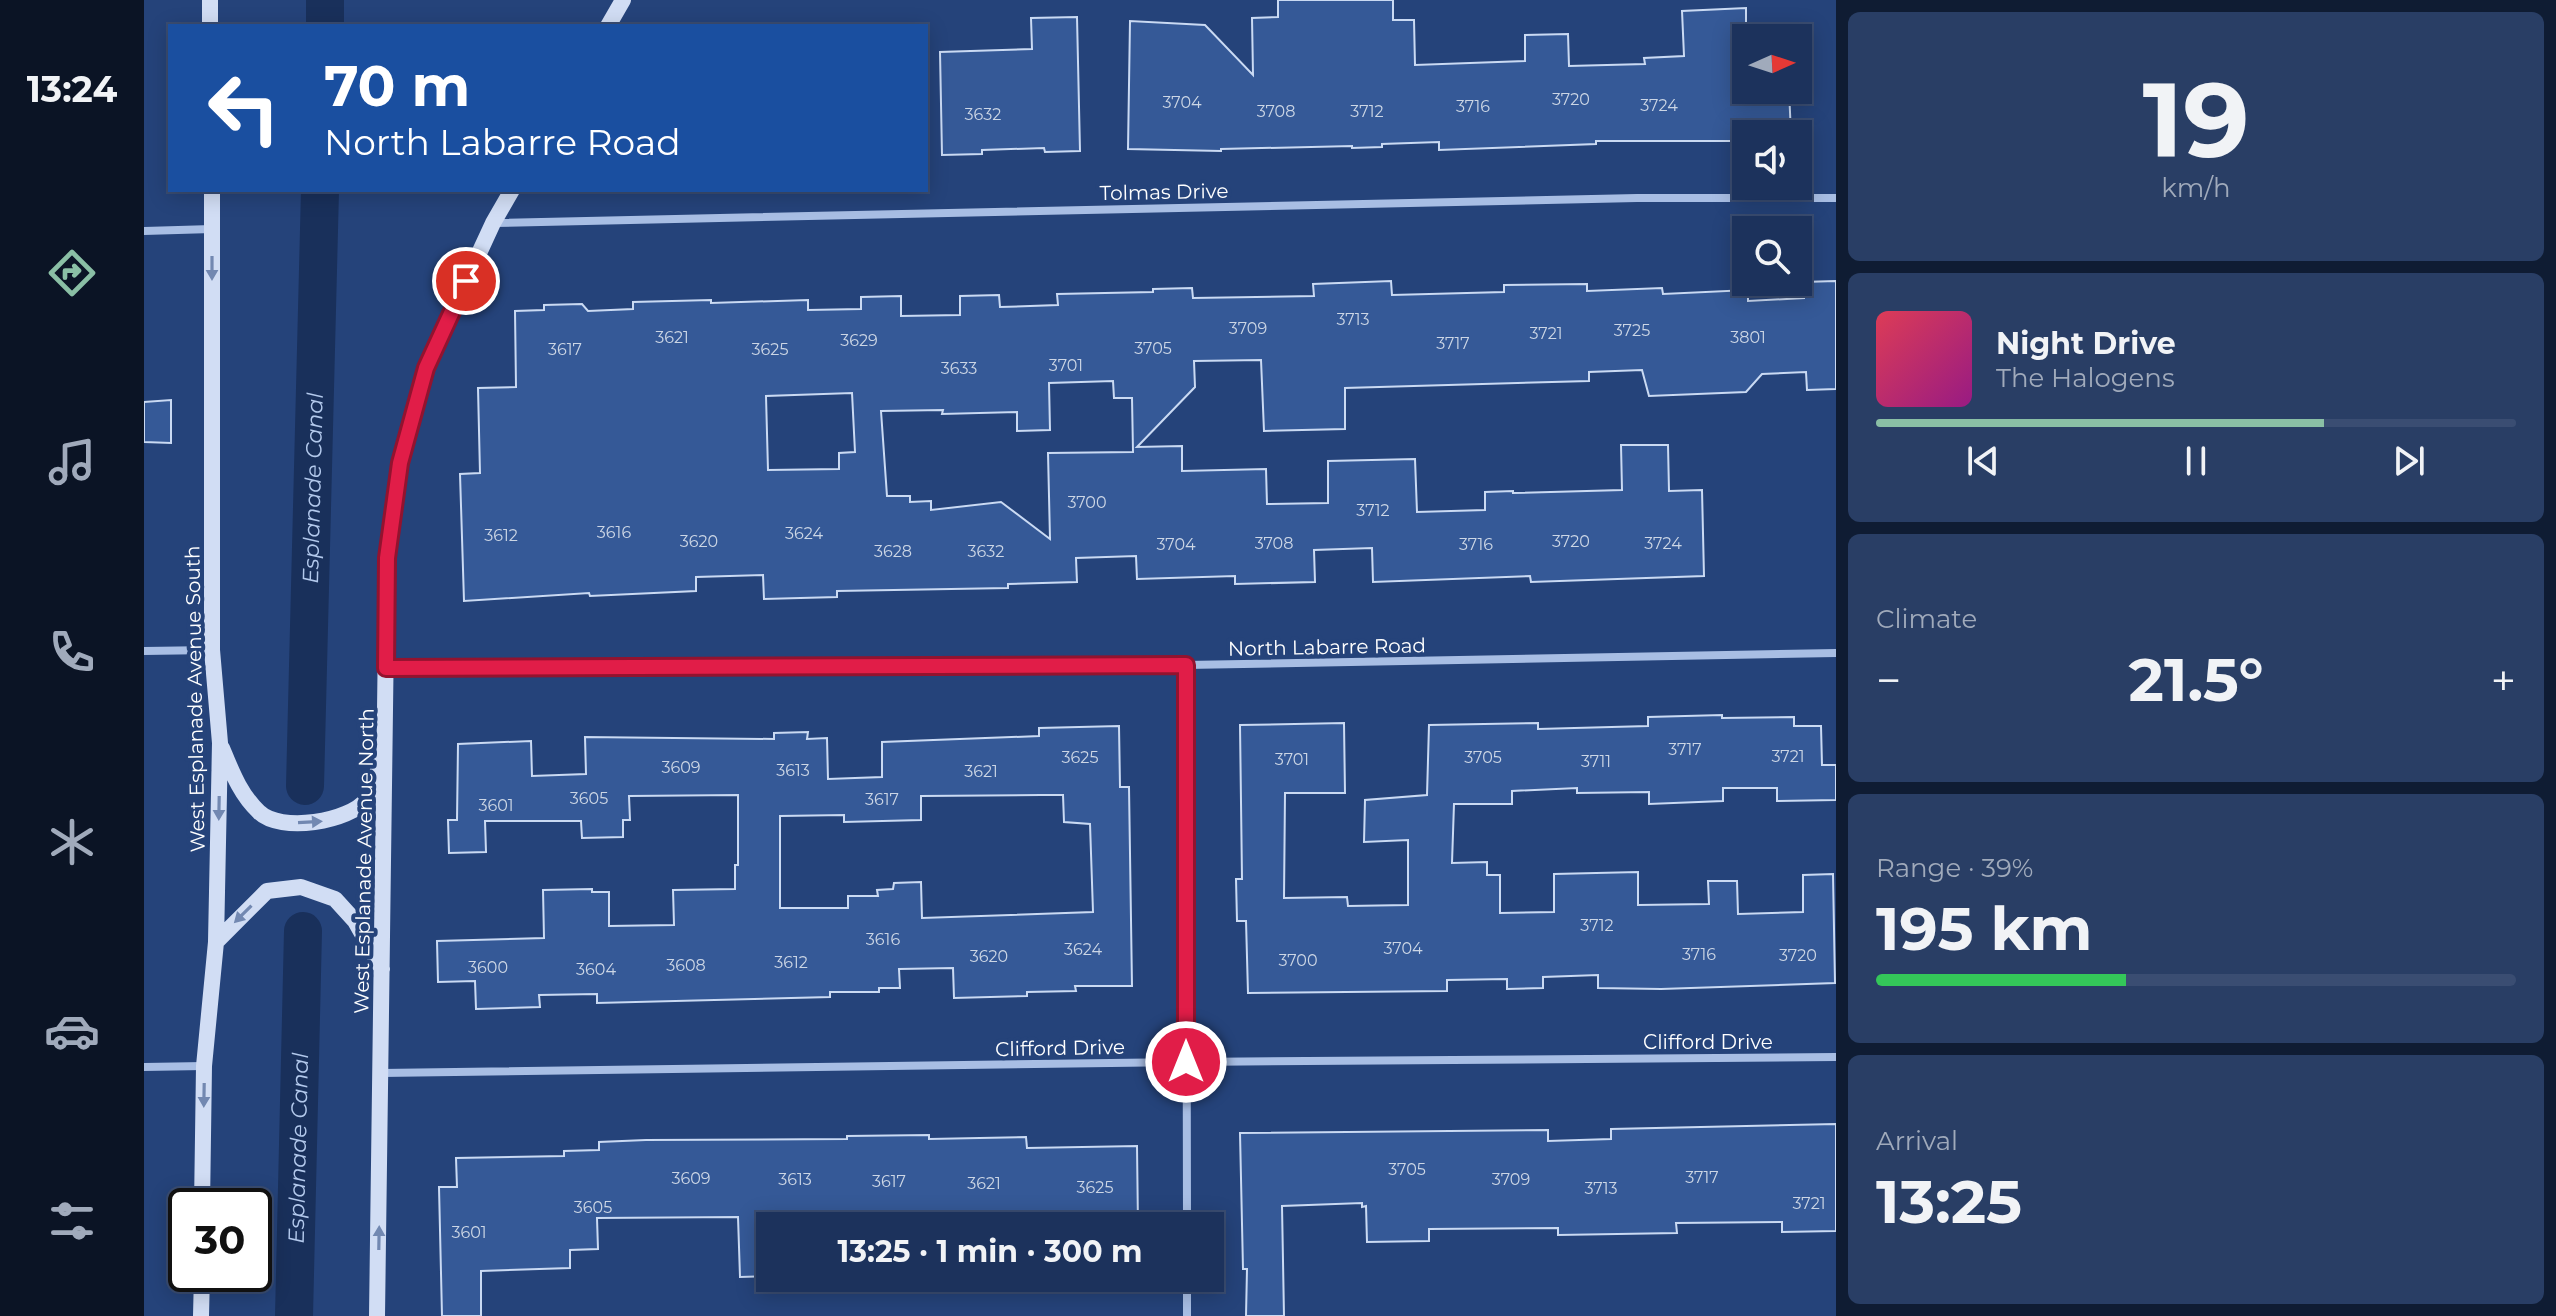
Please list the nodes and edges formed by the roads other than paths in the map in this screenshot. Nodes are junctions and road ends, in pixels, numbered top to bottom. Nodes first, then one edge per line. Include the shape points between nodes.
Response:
1 (210, 0) edge
2 (623, 0) edge
3 (210, 24) edge
4 (609, 24) edge
5 (212, 192) edge
6 (511, 192) edge
7 (1836, 198) edge
8 (493, 223) junction
9 (212, 229) junction
10 (144, 231) edge
11 (212, 650) junction
12 (144, 651) edge
13 (1836, 653) edge
14 (1186, 665) junction
15 (386, 668) junction
16 (220, 743) junction
17 (385, 750) junction
18 (216, 942) junction
19 (383, 971) junction
20 (1836, 1057) edge
21 (1186, 1062) junction
22 (204, 1066) junction
23 (144, 1067) edge
24 (381, 1073) junction
25 (202, 1188) edge
26 (1187, 1212) edge
27 (202, 1292) edge
28 (1187, 1292) edge
29 (201, 1316) edge
30 (377, 1316) edge
31 (1187, 1316) edge

1 - 3 main road
2 - 4 main road
5 - 9 main road, West Esplanade Avenue South
6 - 8 main road, West Esplanade Avenue North
7 - 8 street, Tolmas Drive
8 - 15 main road, West Esplanade Avenue North via 426,368 400,463 387,558
9 - 10 street
9 -> 11 main road, West Esplanade Avenue South
11 - 12 street
11 - 16 main road, West Esplanade Avenue South
13 - 14 street, North Labarre Road
14 - 15 street, North Labarre Road
14 - 21 street
15 - 17 main road, West Esplanade Avenue North
16 -> 17 main road via 238,786 261,815 289,822 340,817 367,799
16 -> 18 main road, West Esplanade Avenue South
17 - 19 main road, West Esplanade Avenue North
19 -> 18 main road via 355,921 335,899 301,887 267,891
18 - 22 main road, West Esplanade Avenue South
19 - 24 main road, West Esplanade Avenue North
20 - 21 street, Clifford Drive
21 - 24 street, Clifford Drive
21 - 26 street
22 - 23 street
22 -> 25 main road, West Esplanade Avenue South
30 -> 24 main road, West Esplanade Avenue North
27 - 29 main road
28 - 31 street

